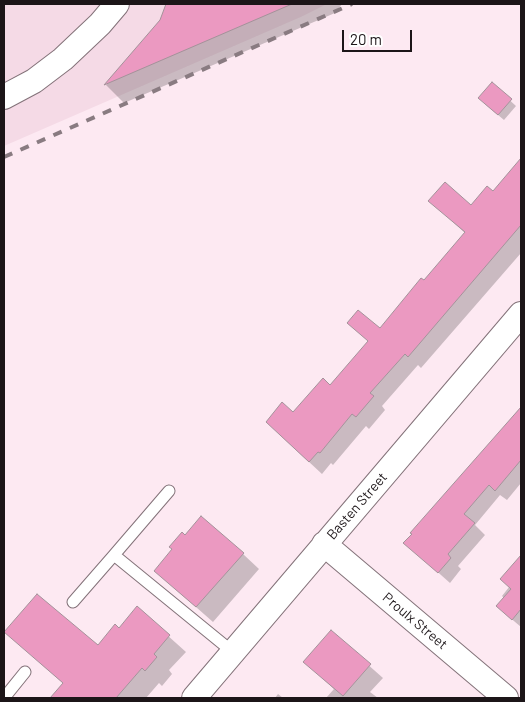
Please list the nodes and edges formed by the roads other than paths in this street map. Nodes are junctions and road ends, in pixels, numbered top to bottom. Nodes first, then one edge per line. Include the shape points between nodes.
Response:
1 (117, 4) edge
2 (4, 97) edge
3 (521, 314) edge
4 (169, 491) dead end
5 (324, 544) junction
6 (114, 555) junction
7 (73, 602) dead end
8 (234, 653) junction
9 (25, 672) dead end
10 (4, 698) edge
11 (194, 698) edge
12 (506, 698) edge

1 - 2 street via 63,59 34,82
3 - 5 street, Basten Street
4 - 6 lane
5 - 8 street, Basten Street
5 - 12 street, Proulx Street
6 - 7 lane
6 - 8 lane
8 - 11 street, Basten Street
9 - 10 lane

